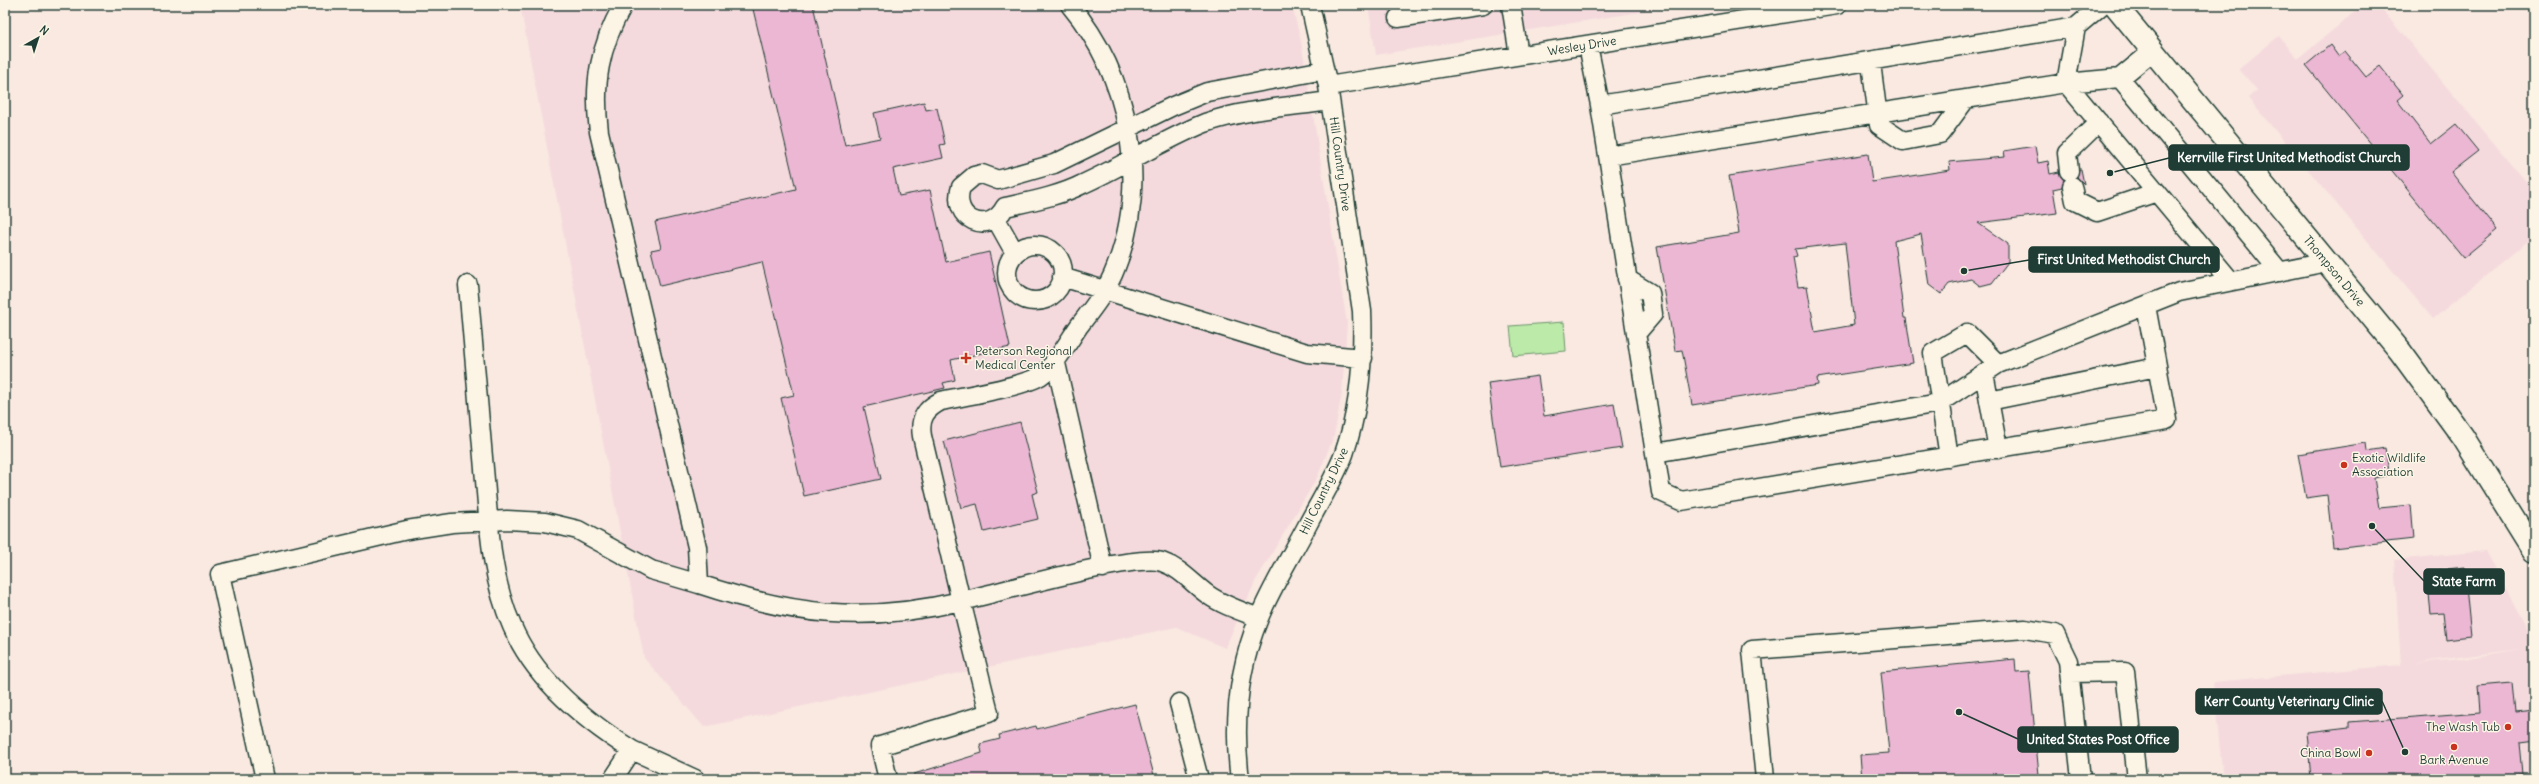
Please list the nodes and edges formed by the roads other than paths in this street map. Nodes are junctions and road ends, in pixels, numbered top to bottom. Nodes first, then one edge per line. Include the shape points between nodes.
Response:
1 (624, 5) edge
2 (1070, 5) edge
3 (1310, 5) edge
4 (1483, 5) edge
5 (1511, 5) edge
6 (1837, 5) edge
7 (2102, 5) edge
8 (2115, 5) edge
9 (1755, 11) edge
10 (1398, 18) dead end
11 (2076, 28) junction
12 (1588, 45) junction
13 (2153, 51) junction
14 (1519, 55) junction
15 (1871, 62) junction
16 (2120, 78) junction
17 (2066, 83) junction
18 (1328, 85) junction
19 (1966, 99) junction
20 (1600, 105) junction
21 (1877, 114) junction
22 (2099, 122) junction
23 (1129, 127) junction
24 (1608, 156) junction
25 (1132, 158) junction
26 (2157, 192) junction
27 (996, 219) junction
28 (1015, 253) junction
29 (2327, 262) junction
30 (2280, 272) junction
31 (1062, 277) junction
32 (2230, 280) junction
33 (468, 285) dead end
34 (1105, 290) junction
35 (2146, 306) junction
36 (1363, 358) junction
37 (1055, 359) junction
38 (2157, 367) junction
39 (1991, 369) junction
40 (1989, 401) junction
41 (1939, 403) junction
42 (1998, 449) junction
43 (1655, 453) junction
44 (1949, 457) junction
45 (489, 520) junction
46 (2534, 551) edge
47 (1103, 568) junction
48 (699, 584) junction
49 (961, 601) junction
50 (1259, 618) junction
51 (2070, 673) junction
52 (1179, 703) dead end
53 (632, 750) junction
54 (265, 779) edge
55 (613, 779) edge
56 (695, 779) edge
57 (888, 779) edge
58 (1199, 779) edge
59 (1240, 779) edge
60 (1765, 779) edge
61 (2081, 779) edge
62 (2137, 779) edge

1 - 48 street via 608,36 598,72 596,95 599,132 697,547
2 - 23 street via 1089,29 1107,63 1118,88
3 - 18 street, Hill Country Drive
4 - 10 street
5 - 14 street
6 - 9 street, Wesley Drive
7 - 11 street
8 - 13 main road, Thompson Drive
9 - 12 street, Wesley Drive
11 - 15 street
11 - 17 street
12 - 14 street, Wesley Drive
12 - 20 street
13 - 16 street
13 - 29 main road, Thompson Drive
14 - 18 street, Wesley Drive
15 - 20 street
15 - 21 street
16 - 17 street
16 - 30 street
17 - 19 street
17 - 22 street
18 - 23 street via 1207,92
18 - 25 street via 1220,118
18 - 36 street, Hill Country Drive via 1362,311
19 - 21 street
19 - 21 street via 1940,134 1903,141 1879,124
20 - 24 street
21 - 24 street
22 - 26 street
22 - 26 street via 2067,153 2075,201 2097,212
23 - 25 street
23 - 27 street via 1078,154 1048,166 998,180 982,174 966,180 958,195 962,211 974,221 989,222
24 - 43 street via 1627,278 1650,292 1653,314 1636,334
25 - 27 street via 1064,192 1005,207
25 - 34 street via 1128,223 1116,268
26 - 32 street
27 - 28 street
28 - 31 street via 1032,245 1050,250 1061,263
28 - 31 street via 1006,270 1008,280 1019,296 1031,300 1044,299 1058,289
29 - 30 street
29 - 46 main road, Thompson Drive via 2400,351 2463,437
30 - 32 street
31 - 34 street
32 - 35 street via 2179,292
33 - 45 street
34 - 36 street via 1307,353
34 - 37 street
35 - 38 street
35 - 39 street
36 - 50 street, Hill Country Drive via 1357,404 1343,455
37 - 47 street
37 - 49 street via 1033,380 941,401 930,407 921,420 922,436
38 - 40 street
38 - 42 street via 2167,420
39 - 40 street
39 - 41 street
39 - 41 street via 1966,333 1933,353
40 - 42 street
41 - 43 street
41 - 44 street
42 - 44 street
43 - 44 street via 1661,492 1681,501
45 - 48 street via 545,522 578,530 650,570
45 - 53 street via 493,569 512,626 533,664 562,697 599,730
45 - 54 street via 407,530 220,574
47 - 49 street
47 - 50 street via 1145,560 1164,563 1214,598
48 - 49 street via 749,601 821,613 892,614
49 - 57 street via 989,713 880,746
50 - 59 street, Hill Country Drive via 1243,669 1238,705
51 - 60 street via 2068,661 2055,634 2025,629 1752,650
51 - 61 street
51 - 62 street via 2125,672
52 - 58 street
53 - 55 street
53 - 56 street

